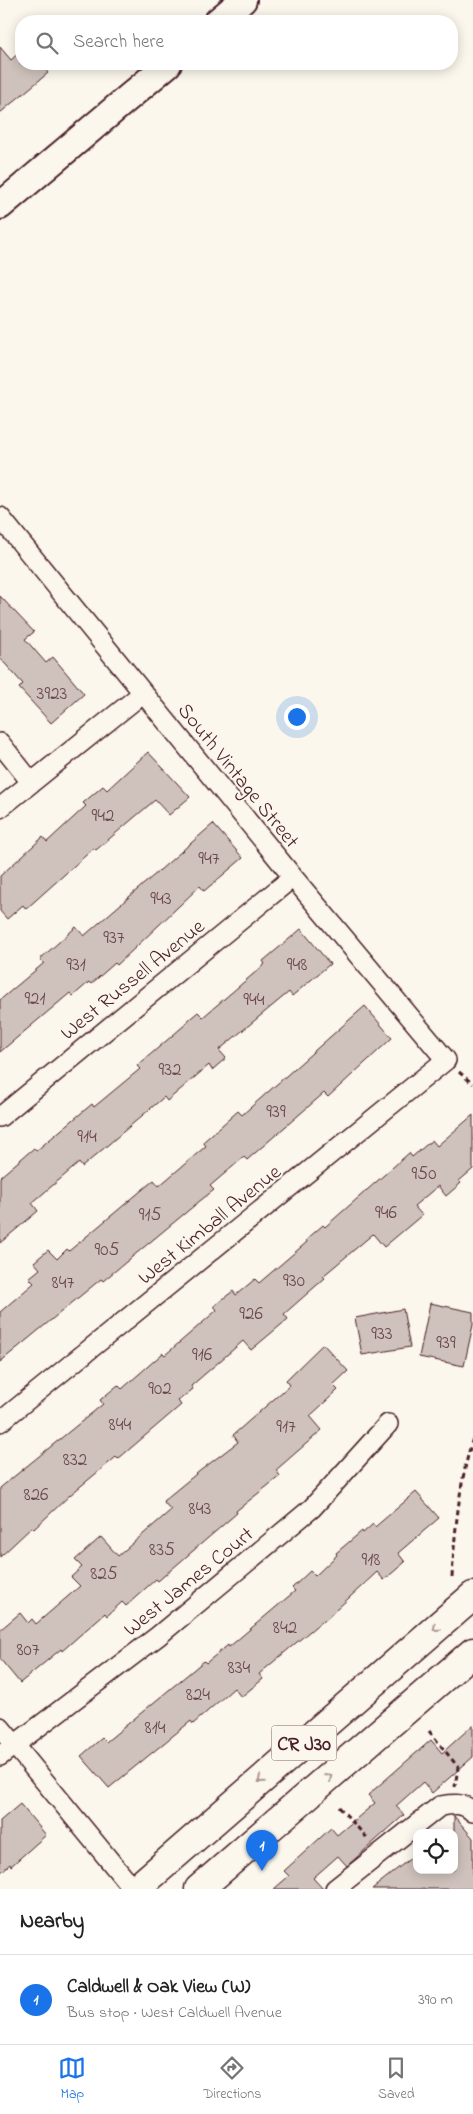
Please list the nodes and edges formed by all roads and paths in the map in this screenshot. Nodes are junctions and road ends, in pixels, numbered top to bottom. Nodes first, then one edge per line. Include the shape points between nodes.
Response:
1 (243, 0) edge
2 (225, 15) edge
3 (161, 70) edge
4 (0, 206) edge
5 (0, 517) edge
6 (143, 693) junction
7 (0, 743) edge
8 (32, 782) junction
9 (0, 808) edge
10 (293, 877) junction
11 (446, 1060) joint
12 (0, 1117) edge
13 (0, 1422) edge
14 (388, 1424) dead end
15 (473, 1438) edge
16 (452, 1577) dead end
17 (473, 1596) edge
18 (473, 1652) edge
19 (0, 1727) edge
20 (429, 1731) dead end
21 (8, 1751) edge
22 (452, 1804) junction
23 (339, 1807) dead end
24 (473, 1812) edge
25 (381, 1853) junction
26 (134, 1889) edge
27 (199, 1889) edge
28 (335, 1889) edge

1 - 2 street
3 - 4 street
5 - 6 street, South Vintage Street
6 - 8 street
6 - 10 street, South Vintage Street
7 - 8 street
8 - 9 street
10 - 11 street, South Vintage Street
10 - 12 street, West Russell Avenue
11 - 13 street, West Kimball Avenue
14 - 21 street, West James Court via 312,1508 158,1636
15 - 16 path via 455,1533
17 -> 26 main road, CR J30
27 -> 18 main road, CR J30
19 - 21 street
20 - 22 path via 458,1767
21 - 26 street
22 - 24 street via 467,1806
22 - 25 street via 440,1806
23 - 25 path
25 - 28 street

